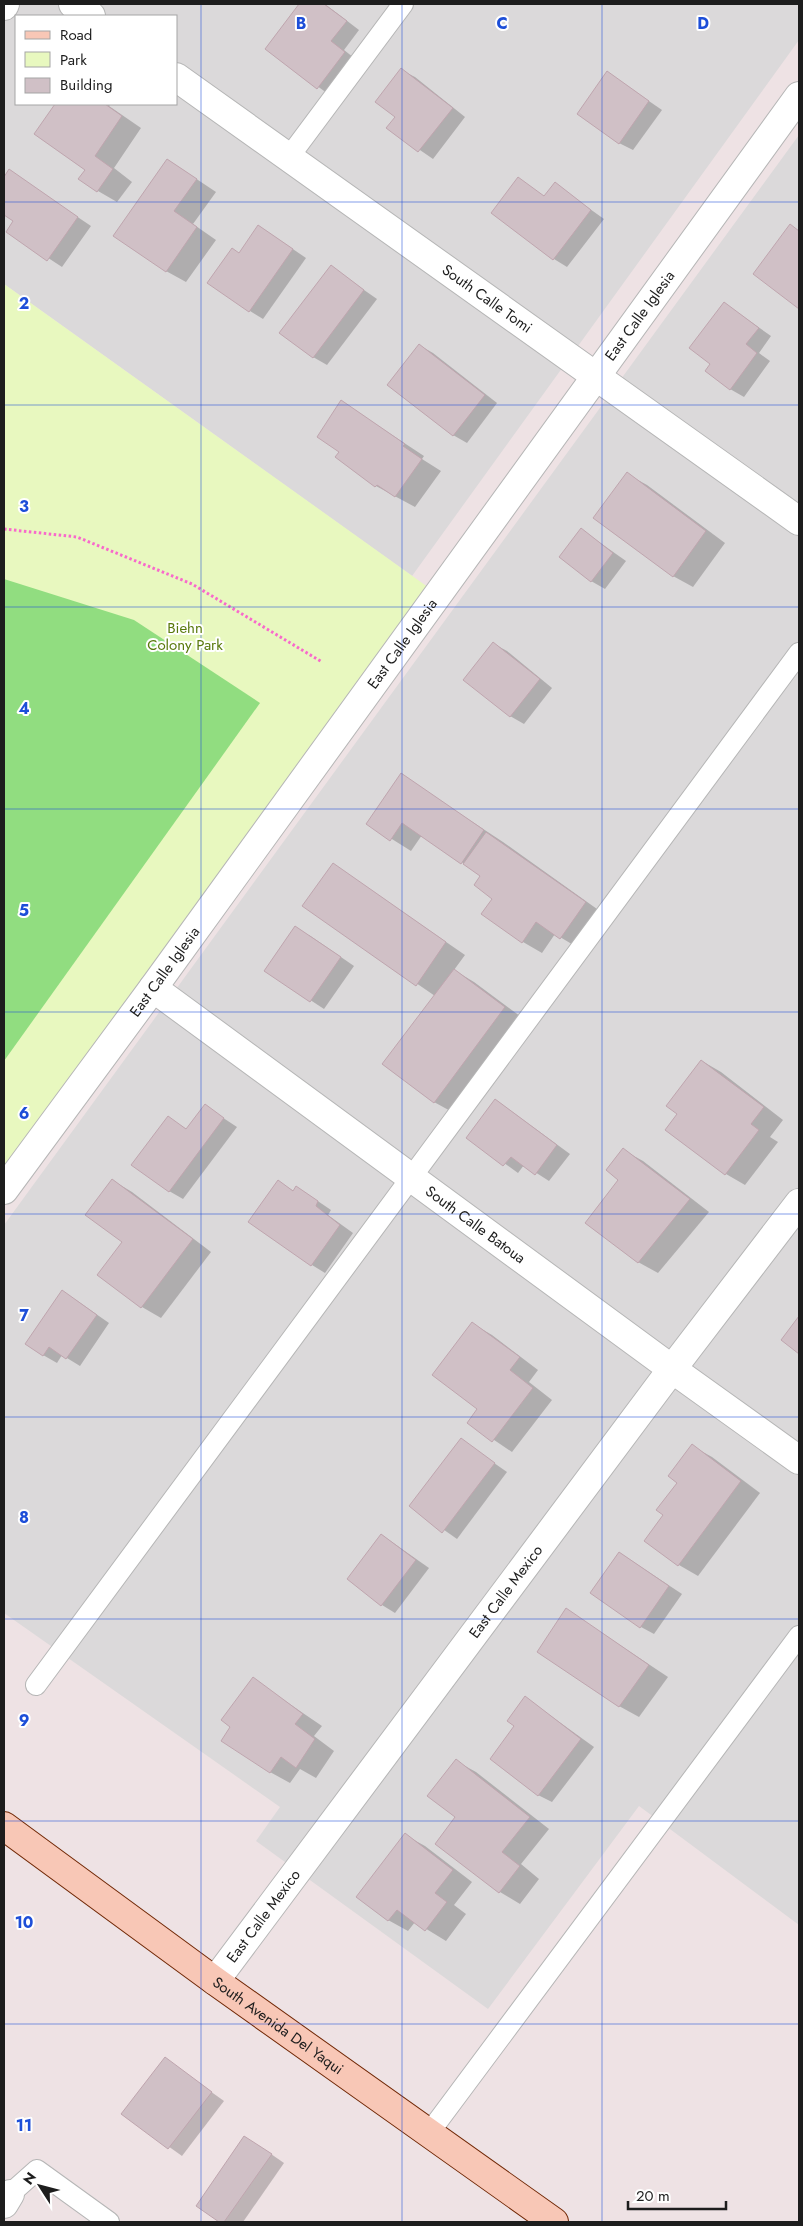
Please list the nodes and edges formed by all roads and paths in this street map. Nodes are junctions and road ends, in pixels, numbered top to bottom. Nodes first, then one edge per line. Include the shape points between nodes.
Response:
1 (74, 4) edge
2 (403, 4) edge
3 (90, 15) edge
4 (178, 78) edge
5 (799, 96) edge
6 (289, 157) junction
7 (598, 376) junction
8 (799, 521) edge
9 (4, 529) edge
10 (799, 653) edge
11 (322, 662) dead end
12 (153, 988) junction
13 (412, 1178) junction
14 (4, 1190) edge
15 (799, 1203) edge
16 (672, 1370) junction
17 (799, 1460) edge
18 (799, 1636) edge
19 (36, 1684) dead end
20 (4, 1826) edge
21 (216, 1981) junction
22 (428, 2133) junction
23 (7, 2199) edge
24 (109, 2222) edge
25 (554, 2222) edge

1 - 3 street
2 - 6 lane
4 - 6 street, South Calle Tomi
5 - 7 street, East Calle Iglesia
6 - 7 street, South Calle Tomi
7 - 8 street, South Calle Tomi
7 - 12 street, East Calle Iglesia
9 - 11 path via 77,536 183,581
10 - 13 lane
12 - 13 street, South Calle Batoua
12 - 14 street, East Calle Iglesia
13 - 16 street, South Calle Batoua
13 - 19 lane
15 - 16 street, East Calle Mexico
16 - 17 street, South Calle Batoua
16 - 21 street, East Calle Mexico
18 - 22 lane
20 - 21 street, South Avenida Del Yaqui
21 - 22 street, South Avenida Del Yaqui
22 - 25 street, South Avenida Del Yaqui
23 - 24 lane via 37,2170

